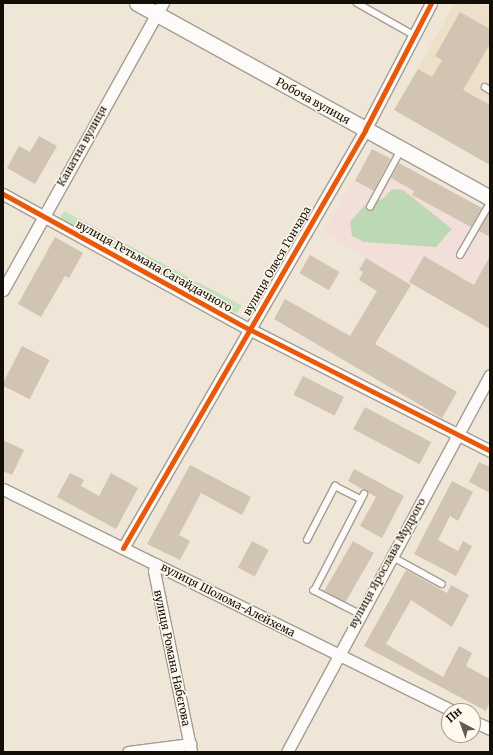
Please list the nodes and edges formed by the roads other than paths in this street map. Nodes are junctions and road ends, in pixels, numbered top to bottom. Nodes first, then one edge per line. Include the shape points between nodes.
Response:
1 (137, 3) edge
2 (357, 3) edge
3 (431, 3) edge
4 (159, 9) edge
5 (414, 36) junction
6 (365, 130) junction
7 (401, 150) junction
8 (3, 194) edge
9 (490, 198) edge
10 (490, 203) edge
11 (370, 207) dead end
12 (42, 216) junction
13 (460, 255) dead end
14 (3, 290) edge
15 (249, 329) junction
16 (490, 375) edge
17 (457, 435) junction
18 (490, 451) edge
19 (3, 489) edge
20 (307, 540) dead end
21 (123, 548) junction
22 (391, 556) junction
23 (156, 564) junction
24 (442, 584) dead end
25 (360, 614) junction
26 (338, 655) junction
27 (441, 705) edge
28 (190, 748) edge
29 (128, 752) edge
30 (287, 752) edge

1 - 4 street, Робоча вулиця
2 - 5 lane
3 - 5 street, вулиця Олеся Гончара
4 - 6 street, Робоча вулиця
4 - 12 street, Канатна вулиця
5 - 6 street, вулиця Олеся Гончара
6 - 7 street, Робоча вулиця
6 - 15 street, вулиця Олеся Гончара
7 - 9 street, Робоча вулиця
7 - 11 lane
8 - 12 street, вулиця Гетьмана Сагайдачного
10 - 13 lane
12 - 14 street, Канатна вулиця
12 - 15 street, вулиця Гетьмана Сагайдачного
15 - 17 street, вулиця Гетьмана Сагайдачного
15 - 21 street, вулиця Олеся Гончара
16 - 17 street, вулиця Ярослава Мудрого
17 - 18 street, вулиця Гетьмана Сагайдачного
17 - 22 street, вулиця Ярослава Мудрого
19 - 21 street, вулиця Шолома-Алейхема
20 - 25 lane via 336,486 363,497 314,591
21 - 23 street, вулиця Шолома-Алейхема
22 - 24 lane
22 - 25 street, вулиця Ярослава Мудрого
23 - 26 street, вулиця Шолома-Алейхема
23 - 28 street, вулиця Романа Набєгова via 154,571
25 - 26 street, вулиця Ярослава Мудрого
26 - 27 street, вулиця Шолома-Алейхема
26 - 30 street, вулиця Ярослава Мудрого
28 - 29 street

